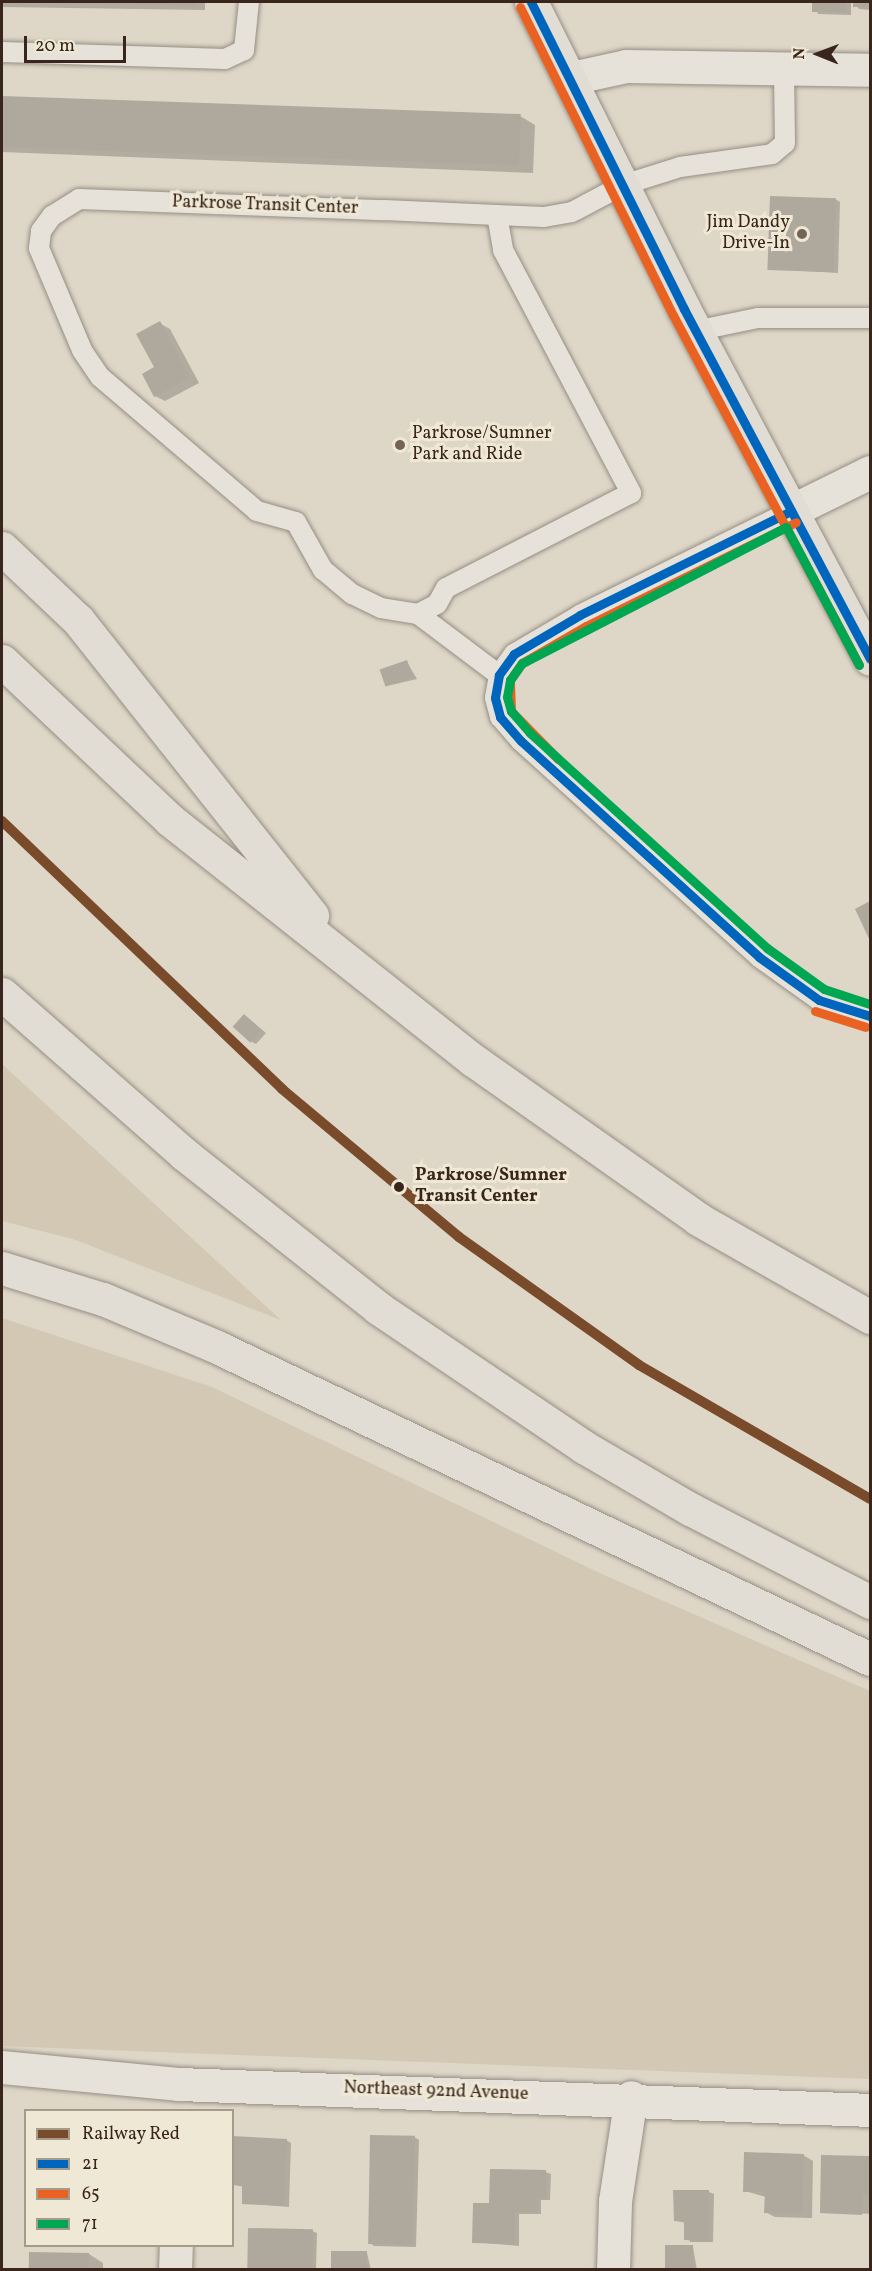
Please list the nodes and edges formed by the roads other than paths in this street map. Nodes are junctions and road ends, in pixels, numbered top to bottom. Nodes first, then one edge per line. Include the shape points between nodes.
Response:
1 (249, 2) edge
2 (531, 2) edge
3 (2, 52) edge
4 (784, 68) junction
5 (870, 70) edge
6 (571, 78) junction
7 (623, 185) junction
8 (497, 215) junction
9 (870, 318) edge
10 (696, 331) junction
11 (870, 472) edge
12 (791, 511) junction
13 (2, 548) edge
14 (418, 614) junction
15 (862, 620) edge
16 (870, 659) edge
17 (2, 661) edge
18 (499, 675) junction
19 (346, 959) junction
20 (2, 994) edge
21 (870, 1016) edge
22 (2, 1268) edge
23 (870, 1317) edge
24 (870, 1602) edge
25 (870, 1659) edge
26 (2, 2067) edge
27 (179, 2097) edge
28 (631, 2097) junction
29 (870, 2110) edge
30 (176, 2247) edge
31 (175, 2270) edge
32 (614, 2270) edge

1 - 3 lane via 244,50 225,59
2 - 6 main road
4 - 5 street
4 - 6 street via 626,66
4 - 7 lane, Parkrose Transit Center via 785,143 771,154 680,167
6 - 7 main road
7 - 8 lane, Parkrose Transit Center via 572,212
7 - 10 main road
8 - 14 lane via 503,250 631,493 446,588 437,604
8 - 14 lane, Parkrose Transit Center via 78,199 52,216 41,231 39,248 82,350 100,377 257,511 296,522 323,570 352,594 381,608
9 - 10 lane via 759,318
10 - 12 main road
11 - 12 street
12 - 15 main road
12 - 18 lane via 580,615 514,654
13 - 19 main road via 78,620
14 - 18 lane
15 - 16 main road
17 - 19 main road via 170,820
18 - 21 lane via 495,698 500,717 549,767 759,957 819,1000
19 - 23 main road via 602,1155 698,1219
20 - 24 main road via 184,1154 387,1314 584,1447 700,1515
22 - 25 main road via 103,1299 217,1347
26 - 27 street, Northeast 92nd Avenue
27 - 28 street, Northeast 92nd Avenue
28 - 29 street, Northeast 92nd Avenue
28 - 32 street via 615,2201
30 - 31 street

